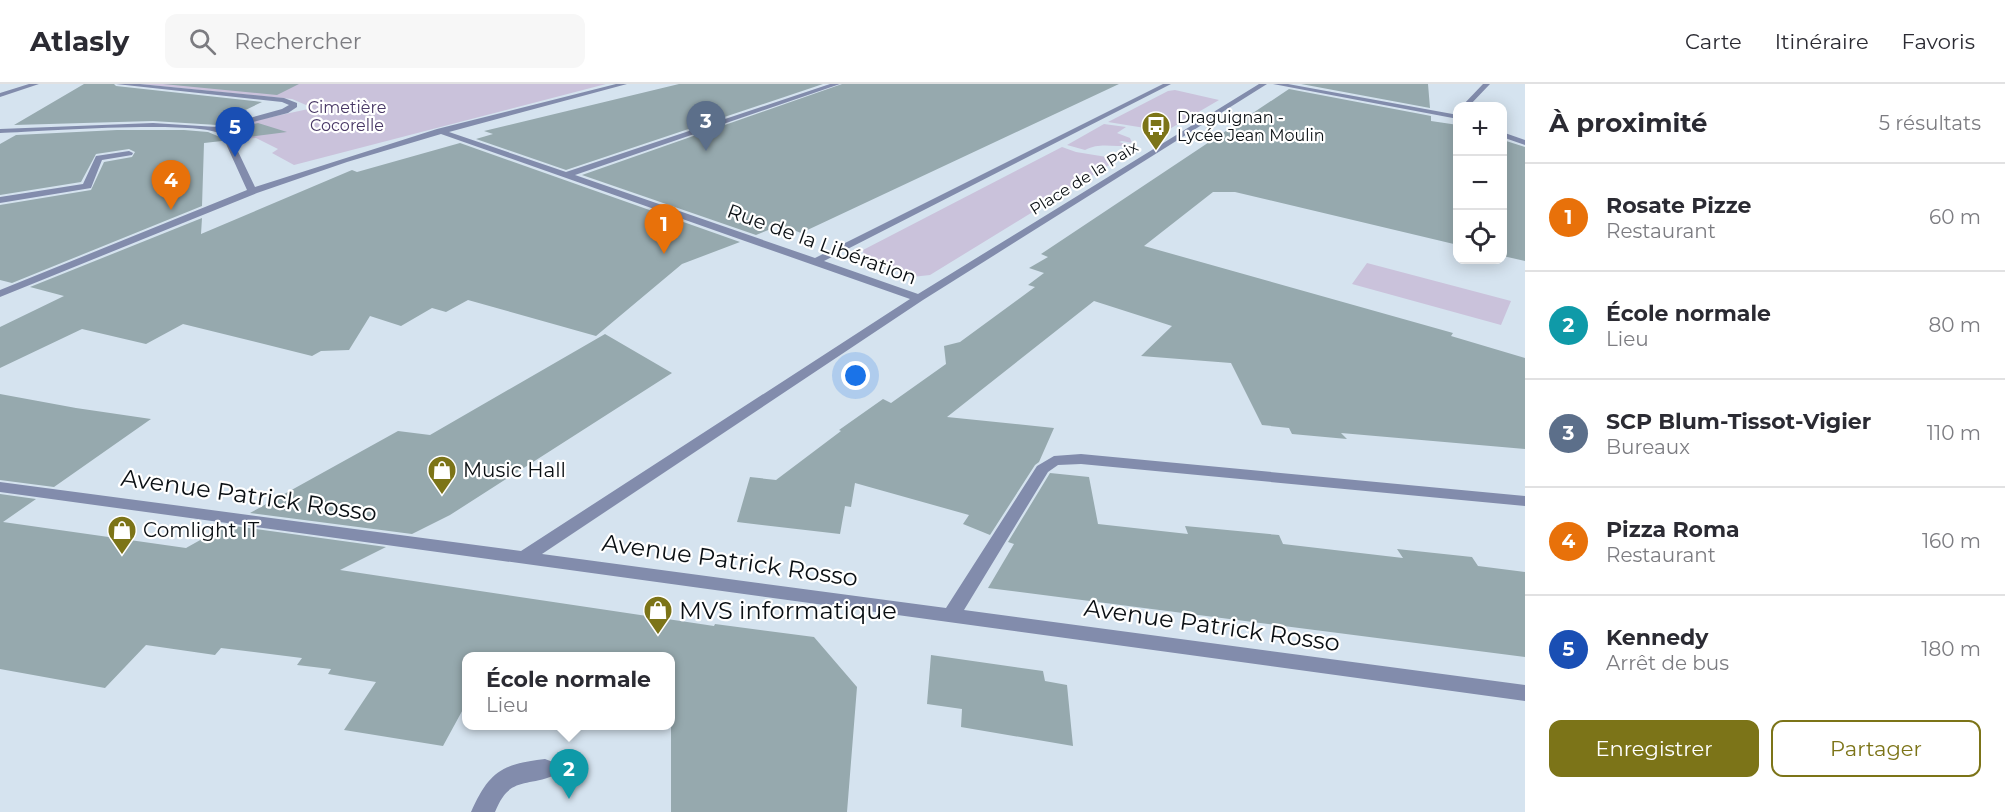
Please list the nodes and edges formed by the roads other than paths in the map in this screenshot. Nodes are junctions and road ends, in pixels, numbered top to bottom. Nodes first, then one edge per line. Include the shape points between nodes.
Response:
1 (36, 84) edge
2 (119, 84) edge
3 (624, 84) edge
4 (837, 84) edge
5 (1168, 84) edge
6 (1264, 84) edge
7 (1276, 84) edge
8 (1487, 84) edge
9 (0, 95) edge
10 (1469, 102) edge
11 (1453, 113) edge
12 (1449, 114) junction
13 (1453, 115) edge
14 (0, 131) edge
15 (223, 131) junction
16 (440, 131) junction
17 (1507, 136) edge
18 (1525, 143) edge
19 (129, 153) dead end
20 (566, 175) junction
21 (253, 192) junction
22 (0, 200) edge
23 (815, 262) junction
24 (0, 294) edge
25 (919, 298) junction
26 (0, 487) edge
27 (1525, 501) edge
28 (522, 559) junction
29 (951, 615) junction
30 (1525, 693) edge
31 (545, 770) dead end
32 (483, 812) edge

1 - 9 street
2 - 15 street via 284,100 294,105
3 - 16 street
4 - 20 street
5 - 23 street
6 - 25 street, Place de la Paix
7 - 12 street
8 - 10 street
11 - 12 street
12 - 13 street
14 - 15 street via 183,125 207,125
15 - 21 street
16 - 20 street, Rue de la Libération
16 - 21 street
17 - 18 street
19 - 22 street via 99,158 88,186
20 - 23 street, Rue de la Libération
21 - 24 street
23 - 25 street, Rue de la Libération
25 - 28 street, Rue de la Libération
26 - 28 street, Avenue Patrick Rosso
27 - 29 street via 1081,459 1054,461 1042,469
28 - 29 street, Avenue Patrick Rosso
29 - 30 street, Avenue Patrick Rosso
31 - 32 street via 506,775

